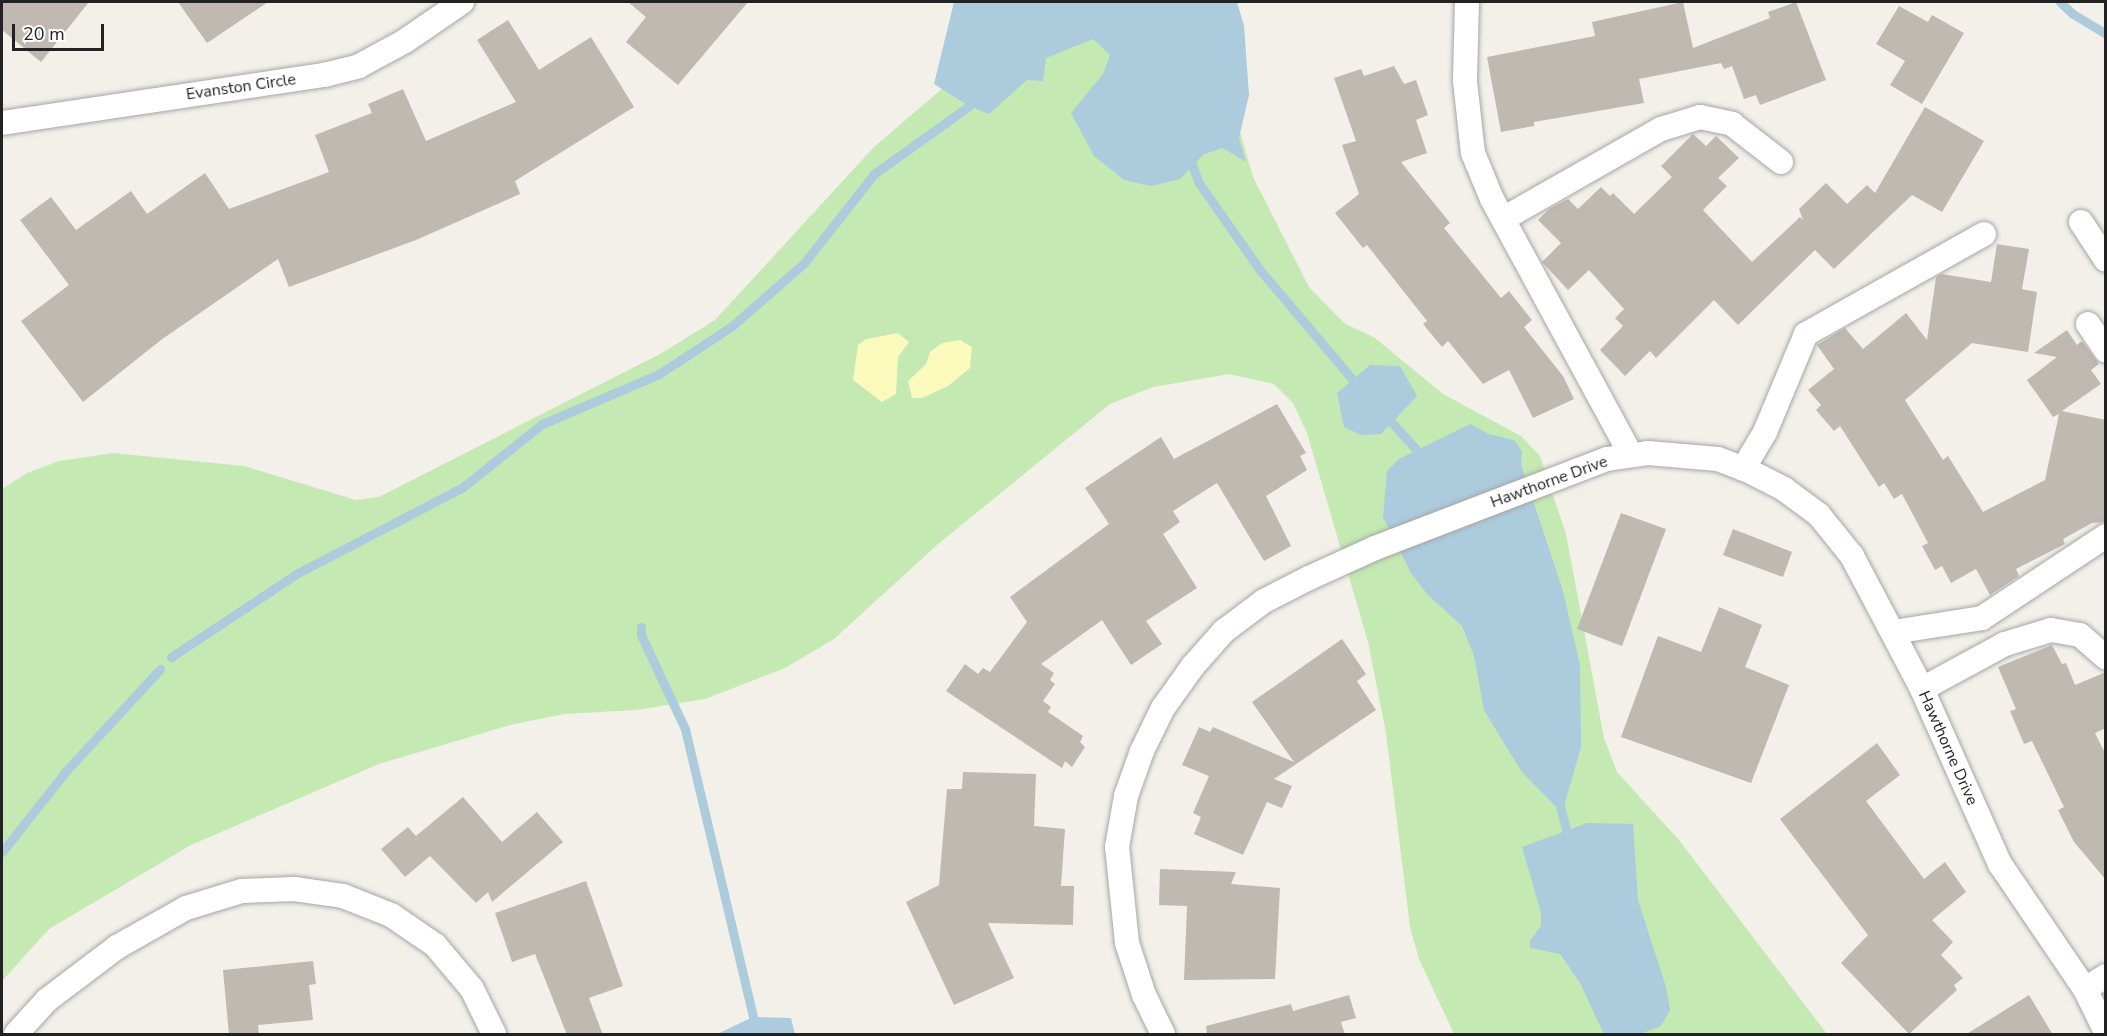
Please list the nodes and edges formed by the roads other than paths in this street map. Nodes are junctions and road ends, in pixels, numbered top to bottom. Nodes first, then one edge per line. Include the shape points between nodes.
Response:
1 (462, 2) edge
2 (1467, 2) edge
3 (2, 123) edge
4 (1781, 162) dead end
5 (1503, 219) junction
6 (2082, 222) dead end
7 (1984, 234) dead end
8 (2106, 260) edge
9 (2088, 324) dead end
10 (2106, 351) edge
11 (1631, 455) junction
12 (1743, 469) junction
13 (2106, 536) edge
14 (1893, 632) junction
15 (2106, 658) edge
16 (1922, 689) junction
17 (2106, 976) edge
18 (2085, 989) junction
19 (2106, 1003) edge
20 (2106, 1032) edge
21 (16, 1035) edge
22 (494, 1035) edge
23 (1162, 1035) edge

1 - 3 street, Evanston Circle via 405,41 358,66 324,75
2 - 5 street via 1466,81 1473,153
4 - 5 street via 1732,124 1700,117 1662,129
5 - 11 street
6 - 8 street
7 - 12 street via 1806,334 1765,432
9 - 10 street
11 - 12 street, Hawthorne Drive via 1718,459
11 - 23 street, Hawthorne Drive via 1607,459 1375,548 1264,601 1224,631 1192,666 1163,708 1142,751 1126,796 1117,847 1127,943 1143,995
12 - 14 street, Hawthorne Drive via 1784,489 1819,515 1852,556
13 - 14 street via 1982,618
14 - 16 street, Hawthorne Drive
15 - 16 street via 2080,635 2051,630 2005,644
16 - 18 street, Hawthorne Drive via 2000,864
17 - 18 street
18 - 19 street, Hawthorne Drive
18 - 20 street, Hawthorne Drive
21 - 22 street via 47,1000 117,947 186,908 242,891 294,889 343,896 391,915 435,945 472,989

